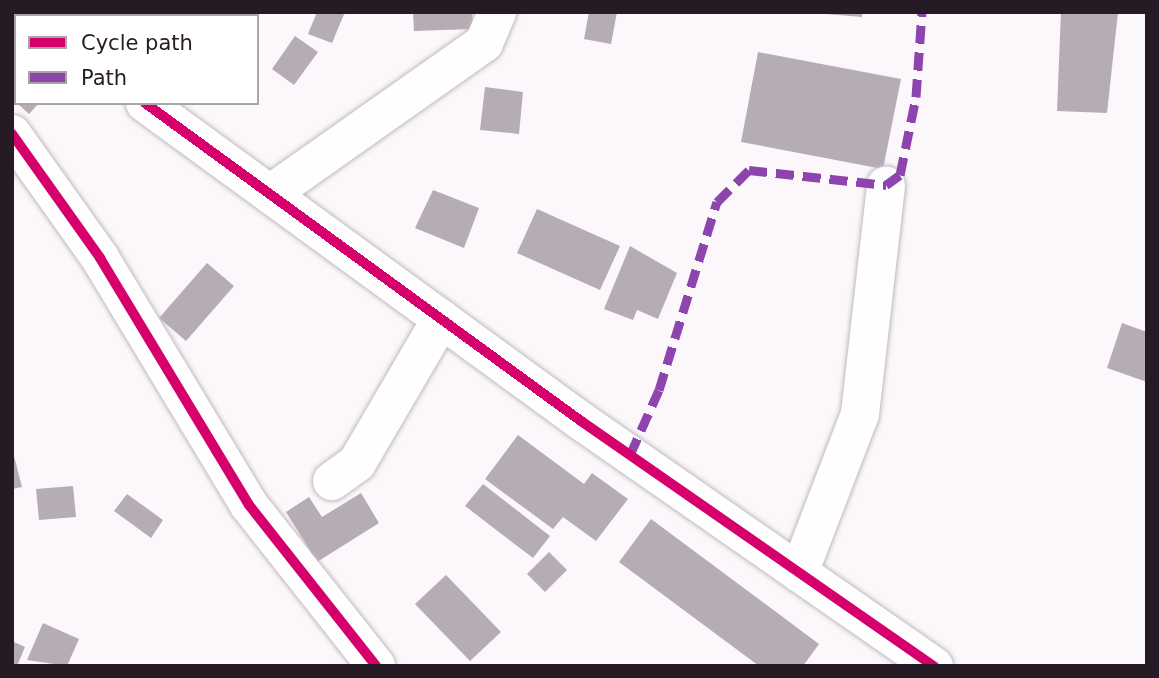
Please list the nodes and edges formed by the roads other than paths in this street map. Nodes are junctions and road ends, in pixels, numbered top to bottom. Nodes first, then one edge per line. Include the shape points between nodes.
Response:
1 (497, 12) edge
2 (148, 105) edge
3 (12, 135) edge
4 (886, 185) dead end
5 (270, 194) junction
6 (440, 319) junction
7 (332, 481) dead end
8 (799, 573) junction
9 (376, 666) edge
10 (934, 666) edge

1 - 5 street via 484,43
2 - 5 street
3 - 9 street via 100,258 249,505
4 - 8 street via 860,414
5 - 6 street
6 - 7 street via 357,463
6 - 8 street
8 - 10 street

